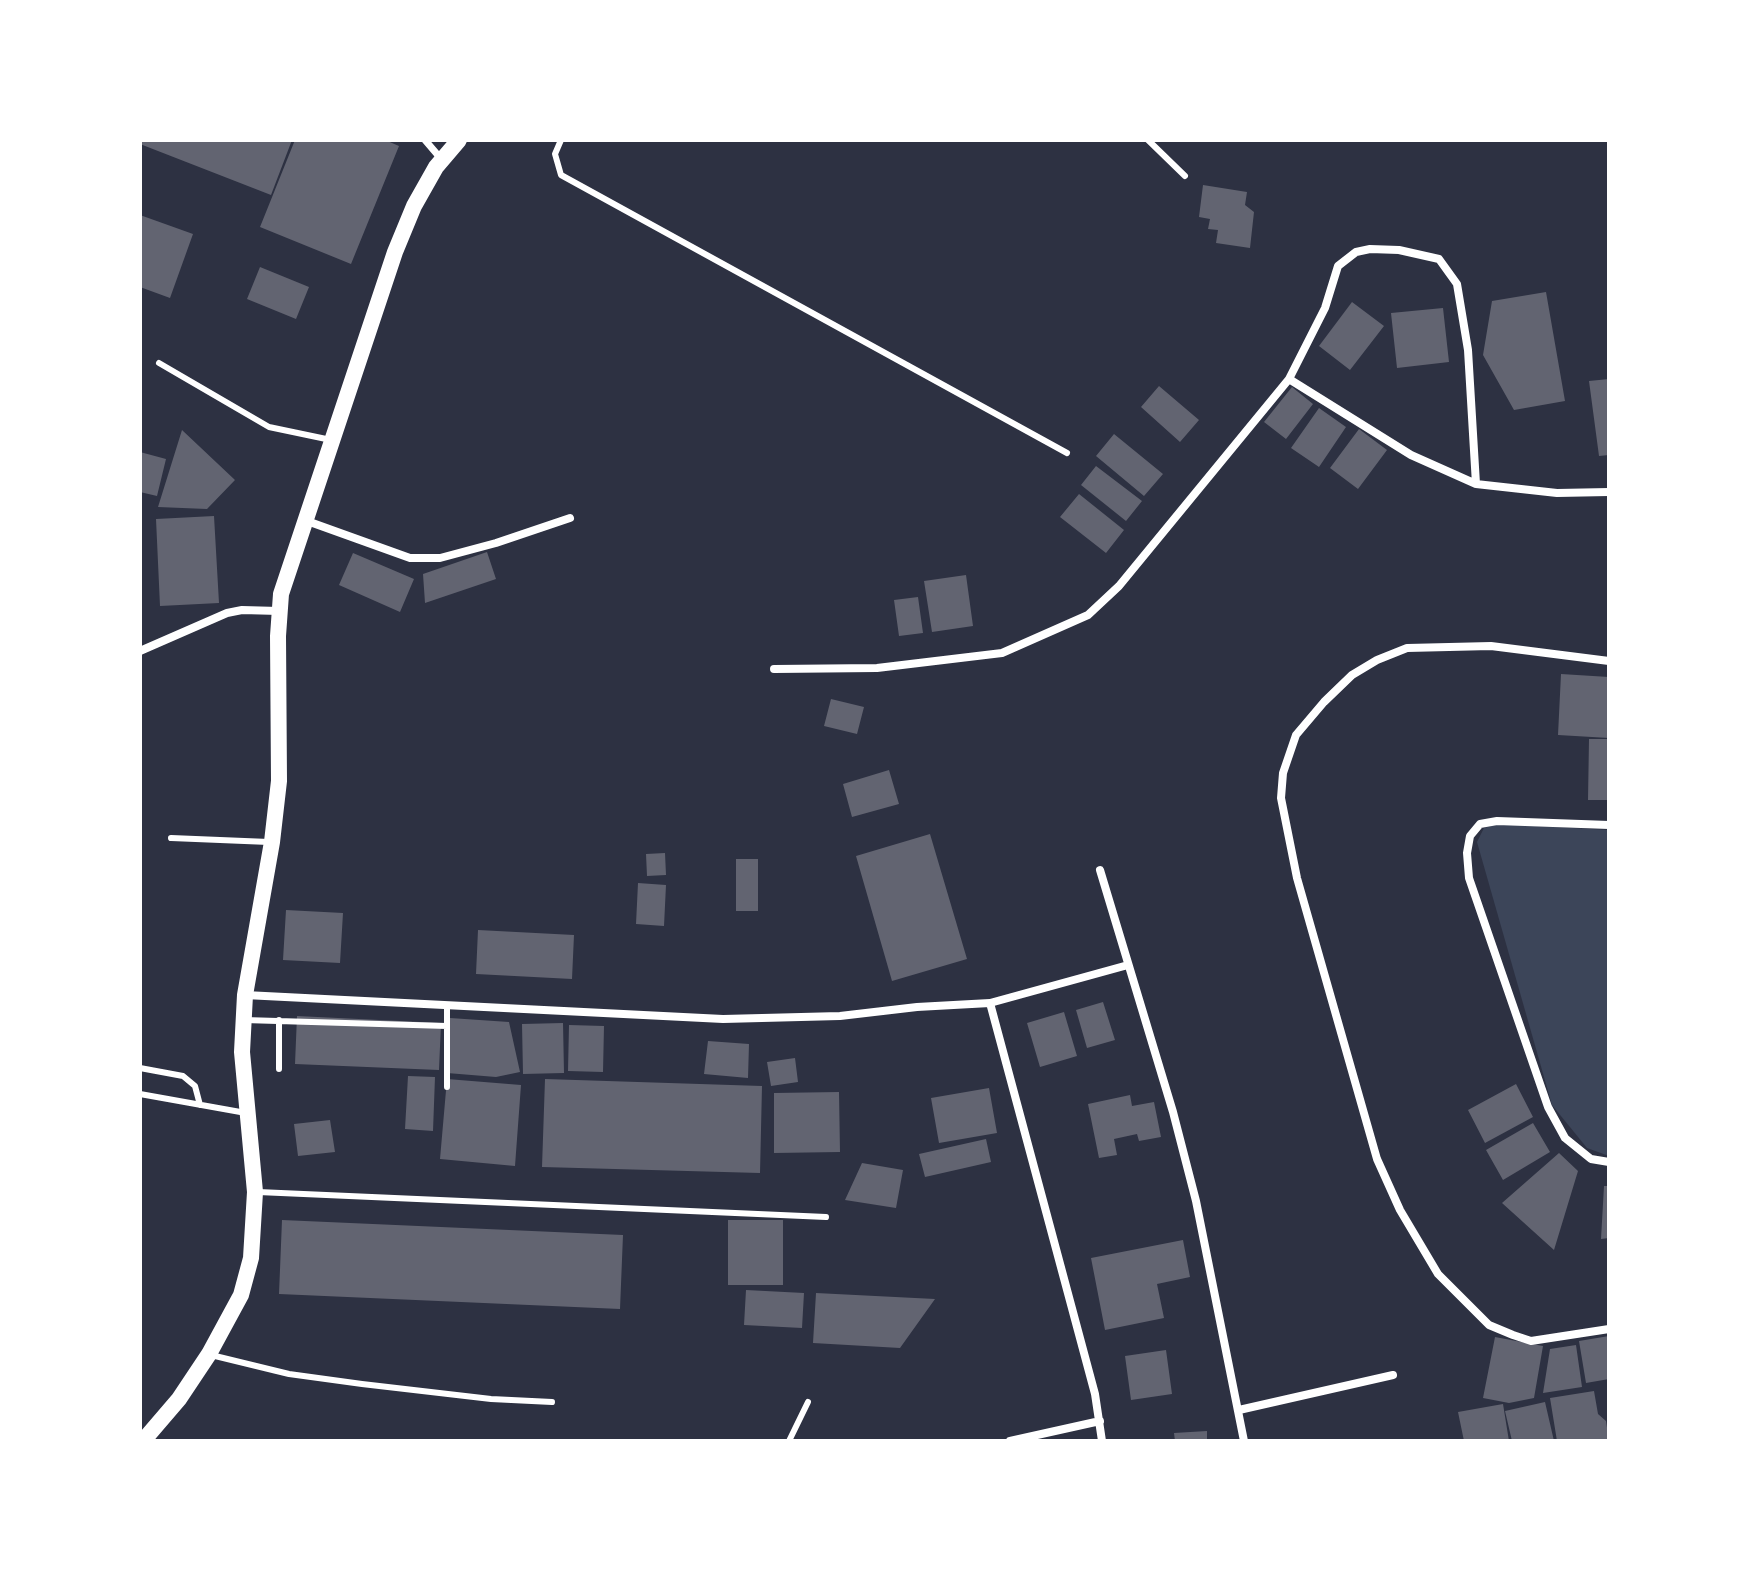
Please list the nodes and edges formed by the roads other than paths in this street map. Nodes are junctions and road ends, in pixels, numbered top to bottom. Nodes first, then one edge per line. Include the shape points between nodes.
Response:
1 (425, 140) edge
2 (459, 140) edge
3 (561, 140) edge
4 (1148, 140) edge
5 (442, 160) junction
6 (1185, 176) dead end
7 (159, 363) dead end
8 (1289, 379) junction
9 (334, 440) junction
10 (1067, 453) dead end
11 (1476, 484) junction
12 (1609, 492) edge
13 (570, 518) dead end
14 (307, 521) junction
15 (279, 611) junction
16 (140, 651) edge
17 (1609, 661) edge
18 (774, 669) dead end
19 (1609, 825) edge
20 (171, 838) dead end
21 (272, 842) junction
22 (1100, 870) dead end
23 (1128, 965) junction
24 (245, 995) junction
25 (990, 1003) junction
26 (447, 1006) junction
27 (244, 1020) junction
28 (279, 1020) junction
29 (447, 1026) junction
30 (140, 1068) edge
31 (279, 1069) dead end
32 (447, 1087) dead end
33 (140, 1094) edge
34 (200, 1105) junction
35 (246, 1113) junction
36 (1609, 1162) edge
37 (255, 1192) junction
38 (826, 1217) dead end
39 (1609, 1329) edge
40 (209, 1354) junction
41 (1393, 1375) dead end
42 (552, 1402) dead end
43 (808, 1402) dead end
44 (1239, 1410) junction
45 (1100, 1421) junction
46 (143, 1441) edge
47 (789, 1441) edge
48 (1010, 1441) edge
49 (1102, 1441) edge
50 (1244, 1441) edge

1 - 5 street
2 - 5 main road
3 - 10 lane via 555,154 561,175
4 - 6 lane
5 - 9 main road via 414,206 395,252
7 - 9 lane via 269,427
8 - 11 street via 1411,455
8 - 11 street via 1325,308 1338,266 1348,257 1370,249 1439,259 1461,298
8 - 18 street via 1119,586 1088,615 1002,653 877,668
9 - 14 main road
11 - 12 street via 1557,493
13 - 14 street via 440,558 410,558
14 - 15 main road
15 - 16 street via 227,613
15 - 21 main road via 279,781
17 - 39 street via 1491,646 1407,648 1377,660 1352,675 1296,735 1281,798 1297,878 1377,1159 1438,1274 1489,1325 1531,1341
19 - 36 street via 1480,824 1470,836 1467,853 1469,878 1548,1107 1565,1138 1591,1159
20 - 21 lane
21 - 24 main road
22 - 23 street
23 - 25 street
23 - 44 street via 1196,1201
24 - 26 street
24 - 27 main road
25 - 26 street via 840,1016 723,1019
25 - 45 street
26 - 29 lane
27 - 28 lane
27 - 35 main road
28 - 29 lane
28 - 31 lane
29 - 32 lane
30 - 34 lane via 183,1076 195,1086
33 - 34 lane
34 - 35 lane
35 - 37 main road
37 - 38 lane
37 - 40 main road via 251,1258 241,1295
40 - 42 lane via 289,1374
40 - 46 main road
41 - 44 street
43 - 47 lane
44 - 50 street
45 - 48 street
45 - 49 street

